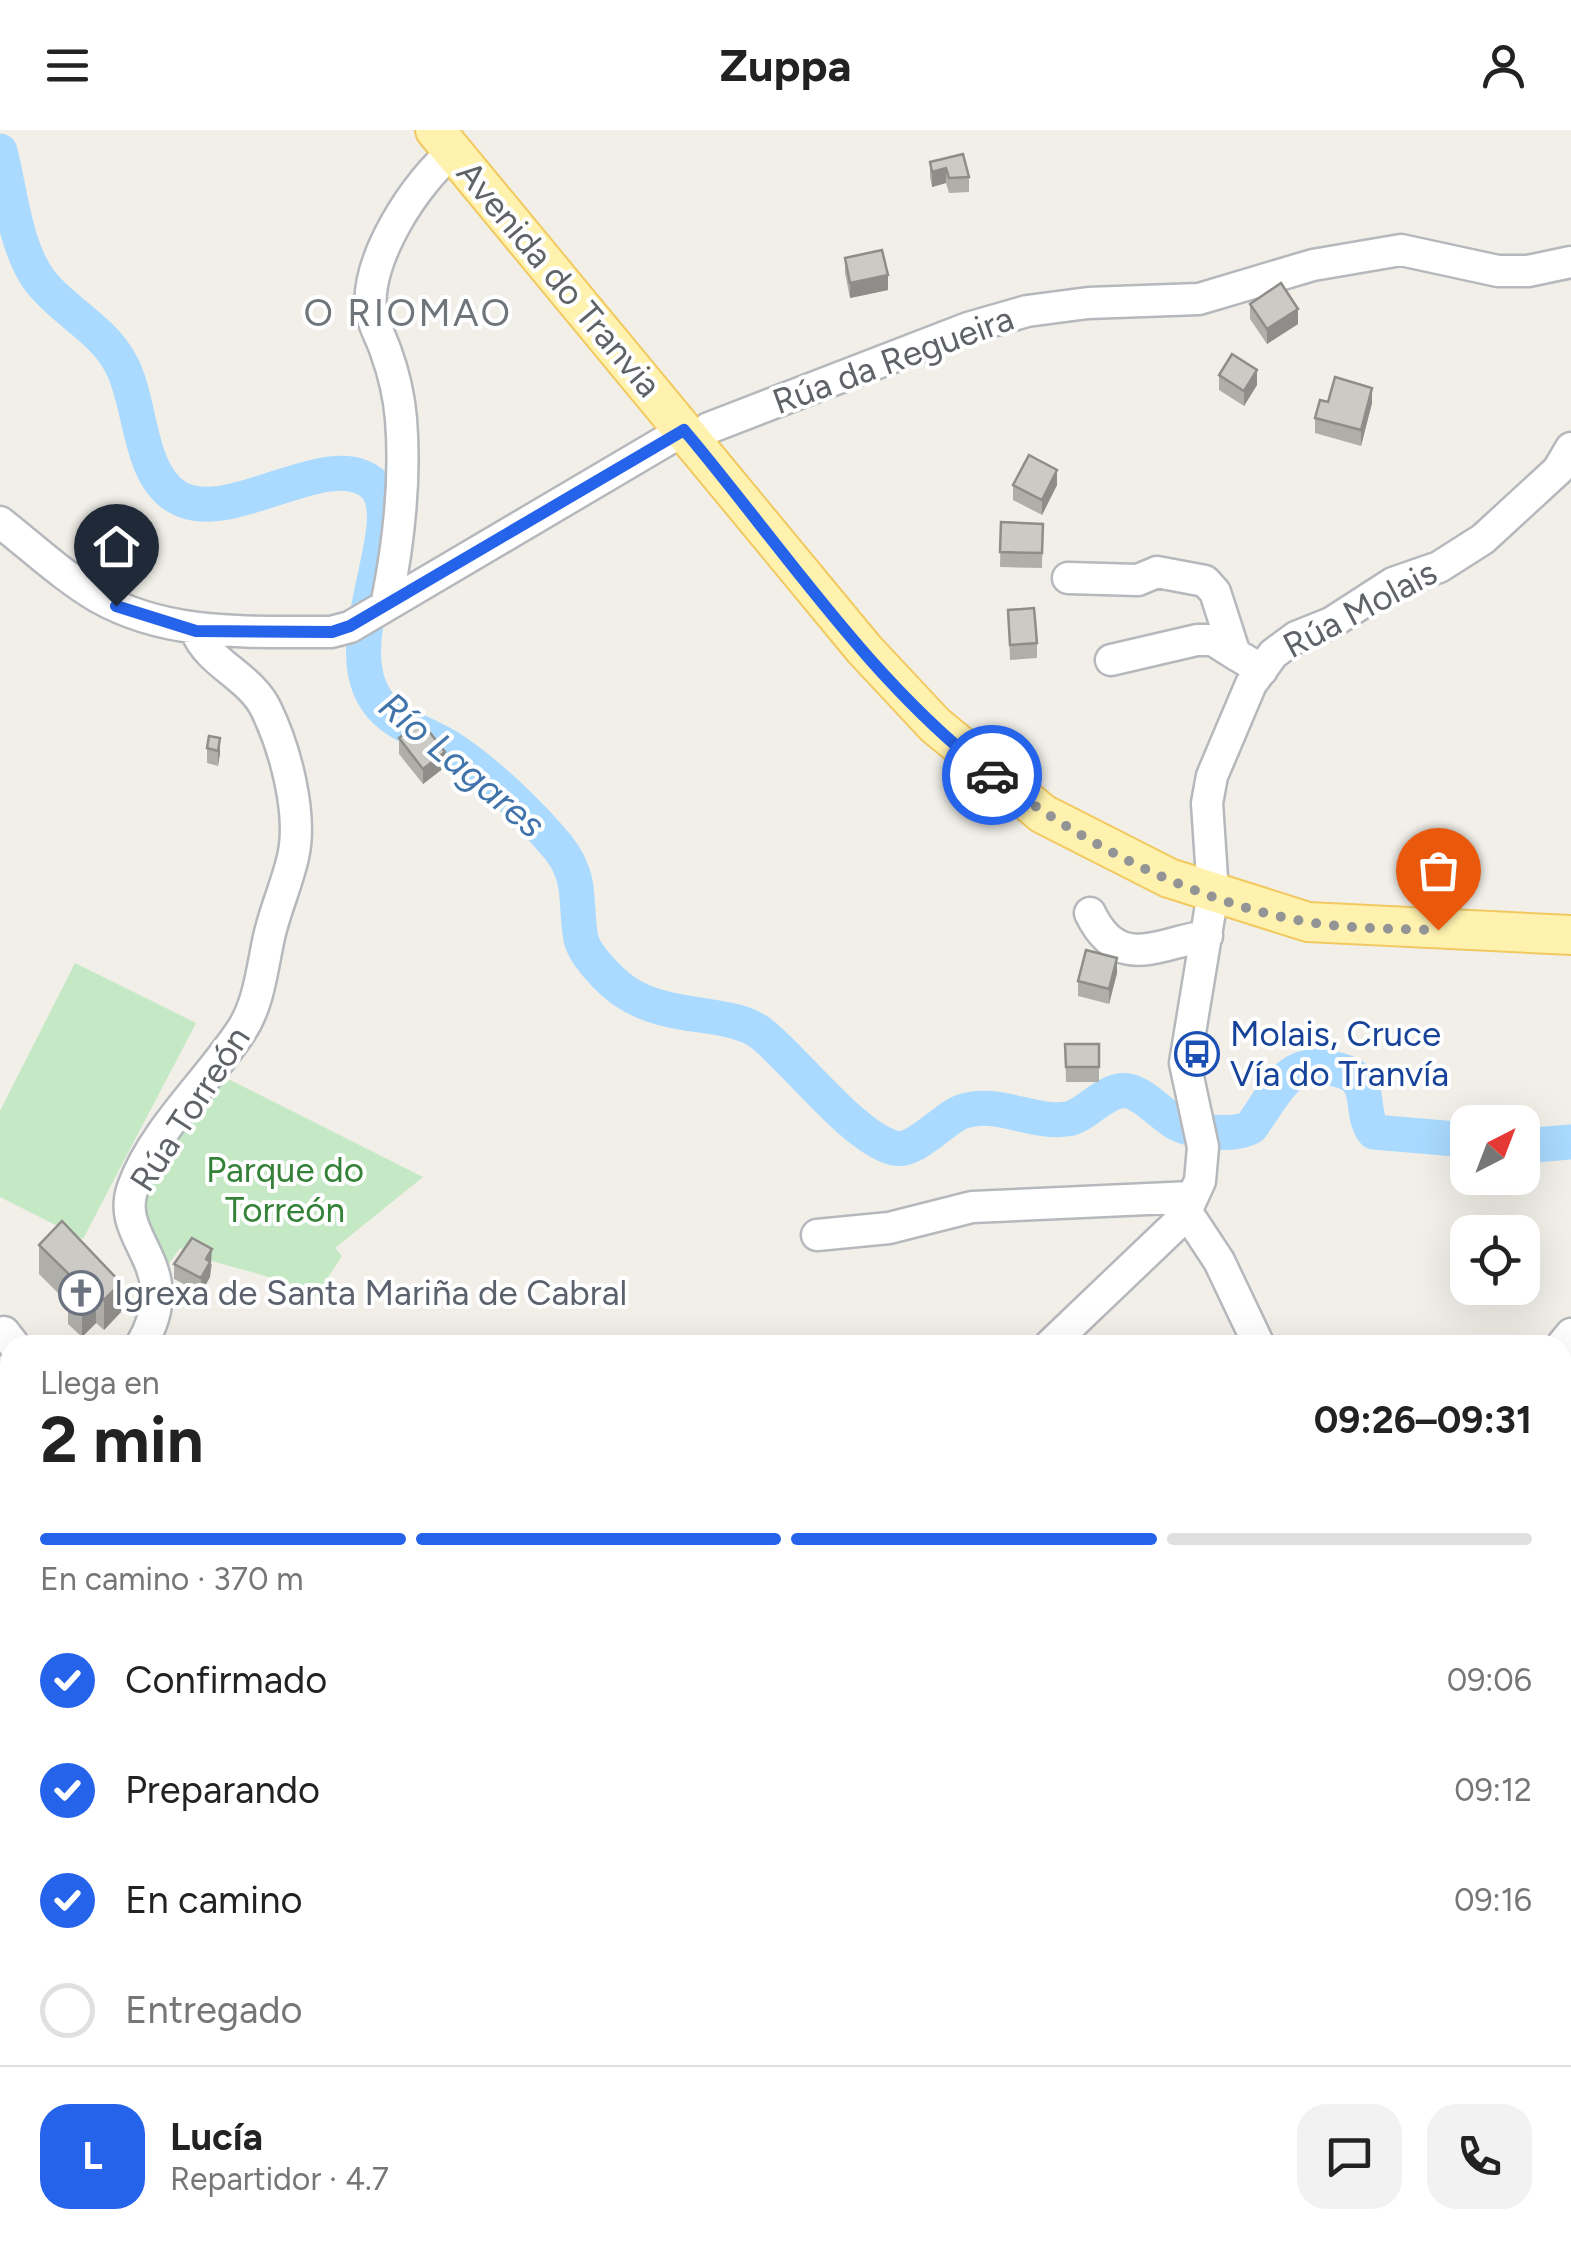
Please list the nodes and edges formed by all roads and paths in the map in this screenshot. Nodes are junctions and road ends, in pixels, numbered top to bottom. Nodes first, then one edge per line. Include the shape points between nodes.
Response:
1 (444, 141) edge
2 (1571, 262) edge
3 (688, 435) junction
4 (1567, 467) edge
5 (0, 522) edge
6 (1068, 578) dead end
7 (369, 614) junction
8 (196, 631) junction
9 (1235, 654) junction
10 (1111, 660) dead end
11 (1262, 670) junction
12 (1213, 894) junction
13 (1090, 914) dead end
14 (1571, 935) edge
15 (1207, 936) junction
16 (1189, 1204) junction
17 (817, 1235) dead end
18 (146, 1335) edge
19 (1060, 1335) edge
20 (1254, 1335) edge

1 - 3 main road, Avenida do Tranvia
1 - 7 street via 389,235 372,292 370,310 398,390 401,519
2 - 3 street, Rúa da Regueira via 1498,271 1400,250 1313,265 1199,299 1027,311
3 - 7 street, Rúa da Regueira
3 - 12 main road, Avenida do Tranvia via 864,648 975,762 1057,822
4 - 11 street, Rúa Molais via 1482,539 1296,637
5 - 8 street via 96,596 135,615
6 - 9 street via 1138,580 1157,572 1205,581 1215,592
7 - 8 street via 332,632
8 - 18 street, Rúa Torreón via 265,707 296,823 294,854 252,1014 133,1185 128,1205 158,1279
9 - 10 street via 1198,640
9 - 11 street
11 - 12 street, Rúa Molais via 1212,776 1207,802
12 - 14 main road, Avenida do Tranvia via 1308,922
12 - 15 street, Rúa Molais
13 - 15 street via 1104,936 1137,951
15 - 16 street, Rúa Molais via 1185,1063 1203,1148 1200,1181
16 - 17 street via 972,1208 888,1228
16 - 19 street
16 - 20 street

